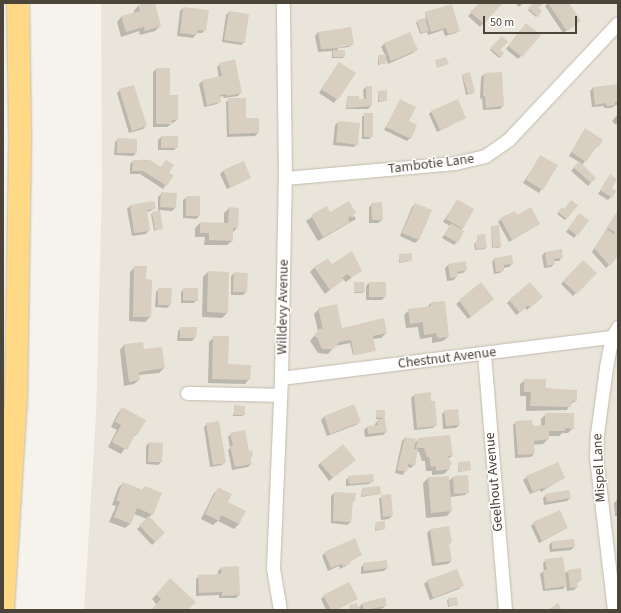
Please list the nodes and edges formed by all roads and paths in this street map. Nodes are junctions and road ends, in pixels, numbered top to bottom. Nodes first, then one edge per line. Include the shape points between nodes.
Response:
1 (18, 3) edge
2 (283, 3) edge
3 (617, 27) edge
4 (285, 178) junction
5 (615, 332) edge
6 (484, 354) junction
7 (281, 378) junction
8 (187, 393) dead end
9 (280, 396) junction
10 (3, 610) edge
11 (280, 610) edge
12 (505, 610) edge
13 (614, 610) edge

1 - 10 highway via 20,132 16,392
2 - 4 street, Willdevy Avenue
3 - 4 street, Tambotie Lane via 509,139 485,156 455,163
4 - 7 street, Willdevy Avenue
5 - 6 street, Chestnut Avenue
5 - 13 street, Mispel Lane via 600,406 596,457
6 - 7 street, Chestnut Avenue
6 - 12 street, Geelhout Avenue
7 - 9 street, Willdevy Avenue
8 - 9 street
9 - 11 street, Willdevy Avenue via 273,568

